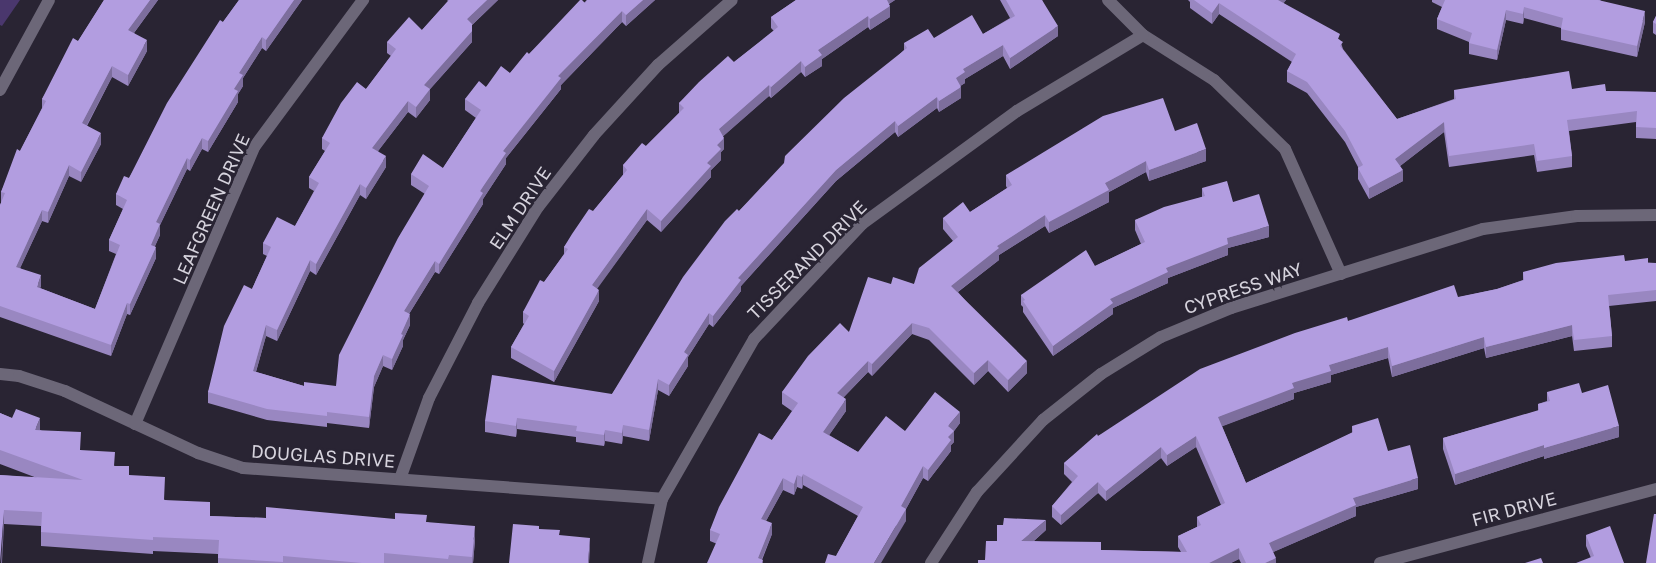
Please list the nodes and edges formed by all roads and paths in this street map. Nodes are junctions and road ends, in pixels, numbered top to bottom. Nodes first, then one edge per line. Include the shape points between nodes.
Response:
1 (49, 0) edge
2 (363, 0) edge
3 (732, 0) edge
4 (1108, 0) edge
5 (1143, 35) junction
6 (0, 90) edge
7 (1656, 215) edge
8 (1341, 274) junction
9 (0, 374) edge
10 (135, 424) junction
11 (400, 479) junction
12 (1656, 489) edge
13 (662, 499) junction
14 (648, 563) edge
15 (932, 563) edge
16 (1380, 563) edge

1 - 6 street
2 - 10 street, LEAFGREEN DRIVE via 255,146
3 - 11 street, ELM DRIVE via 658,65 594,135 538,207 478,303 429,398
4 - 5 street
5 - 8 street via 1214,80 1285,149
5 - 13 street, TISSERAND DRIVE via 1017,111 862,224 754,339
7 - 8 street, CYPRESS WAY via 1577,216 1510,223 1457,236
8 - 15 street, CYPRESS WAY via 1194,322 1101,374 1043,420 994,471 960,514
9 - 10 street, DOUGLAS DRIVE via 19,376 65,391
10 - 11 street, DOUGLAS DRIVE via 198,453 243,468
11 - 13 street, DOUGLAS DRIVE
12 - 16 street, FIR DRIVE
13 - 14 street, TISSERAND DRIVE

